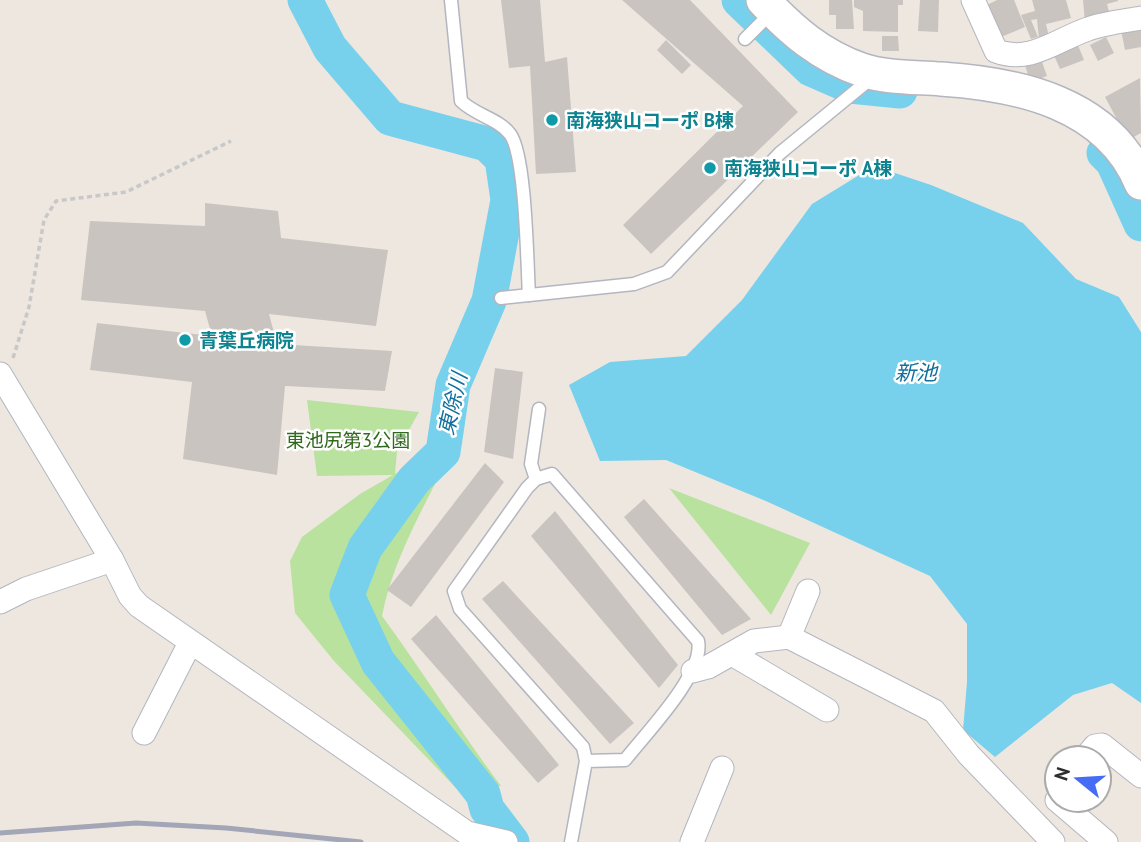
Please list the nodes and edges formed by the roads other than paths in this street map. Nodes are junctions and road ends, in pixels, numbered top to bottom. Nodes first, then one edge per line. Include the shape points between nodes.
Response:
1 (451, 0) edge
2 (973, 0) edge
3 (768, 8) edge
4 (1141, 18) edge
5 (745, 39) dead end
6 (869, 80) junction
7 (1141, 183) edge
8 (529, 295) junction
9 (501, 298) dead end
10 (1, 375) edge
11 (539, 409) dead end
12 (536, 479) junction
13 (111, 560) junction
14 (808, 591) dead end
15 (0, 602) edge
16 (789, 636) junction
17 (191, 643) junction
18 (732, 654) junction
19 (693, 671) junction
20 (827, 710) dead end
21 (144, 733) dead end
22 (1113, 754) edge
23 (586, 761) junction
24 (722, 768) dead end
25 (1141, 776) edge
26 (1076, 814) edge
27 (499, 841) edge
28 (571, 842) edge
29 (692, 842) edge
30 (1053, 842) edge
31 (1106, 842) edge

1 - 8 lane via 461,101 505,128 518,152
2 - 4 street via 996,51 1012,57 1090,28
3 - 5 lane
3 - 6 street via 803,40
6 - 7 street via 982,82 1045,97 1114,138
6 - 8 lane via 780,153 667,272 634,284
8 - 9 lane
10 - 13 street
11 - 12 lane via 531,464
12 - 19 lane via 552,474 698,640 699,658
12 - 23 lane via 454,591 460,609 583,747
13 - 15 street
13 - 17 street via 139,606
14 - 16 street
16 - 18 street via 754,641
16 - 30 street via 934,711 969,755
17 - 21 street
17 - 27 street via 467,834
18 - 19 street
18 - 20 street
19 - 23 lane via 625,760
22 - 25 street
23 - 28 lane
24 - 29 street
26 - 31 street

